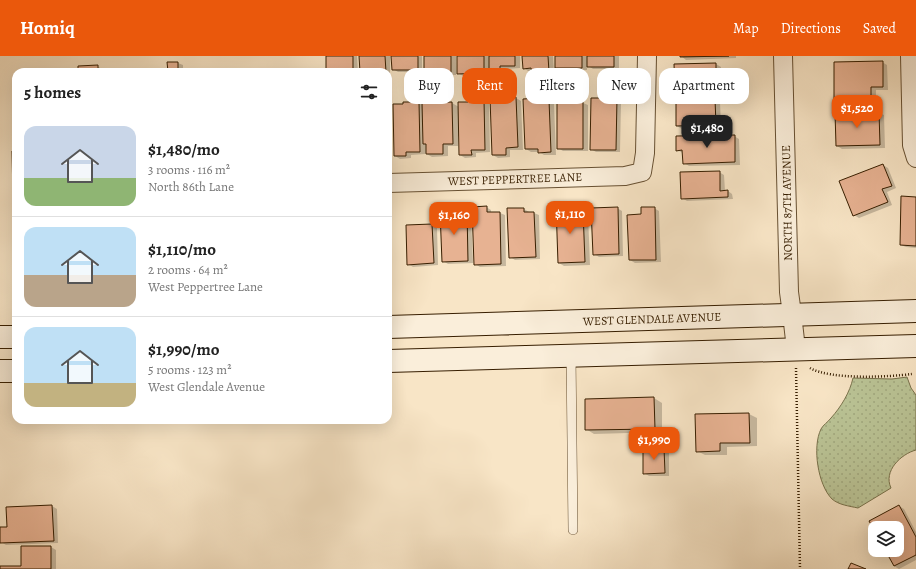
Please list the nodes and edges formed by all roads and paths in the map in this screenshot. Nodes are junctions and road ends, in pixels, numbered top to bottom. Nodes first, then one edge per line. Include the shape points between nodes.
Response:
1 (646, 56) edge
2 (783, 56) edge
3 (910, 56) edge
4 (916, 158) edge
5 (392, 183) edge
6 (916, 311) edge
7 (792, 314) junction
8 (392, 327) edge
9 (0, 337) edge
10 (12, 337) edge
11 (916, 346) edge
12 (571, 355) junction
13 (796, 357) junction
14 (392, 361) edge
15 (0, 371) edge
16 (12, 371) edge
17 (912, 374) dead end
18 (573, 530) dead end
19 (800, 569) edge

1 - 5 street, WEST PEPPERTREE LANE via 645,153 642,172 625,176
2 - 7 street, NORTH 87TH AVENUE via 789,292
3 - 4 street via 912,145
6 - 7 main road, WEST GLENDALE AVENUE
7 - 8 main road, WEST GLENDALE AVENUE
7 - 13 street, NORTH 87TH AVENUE
9 - 10 main road
11 - 13 main road
12 - 13 main road
12 - 14 main road
12 - 18 lane
13 - 17 path via 824,373 888,376
13 - 19 path
15 - 16 main road

